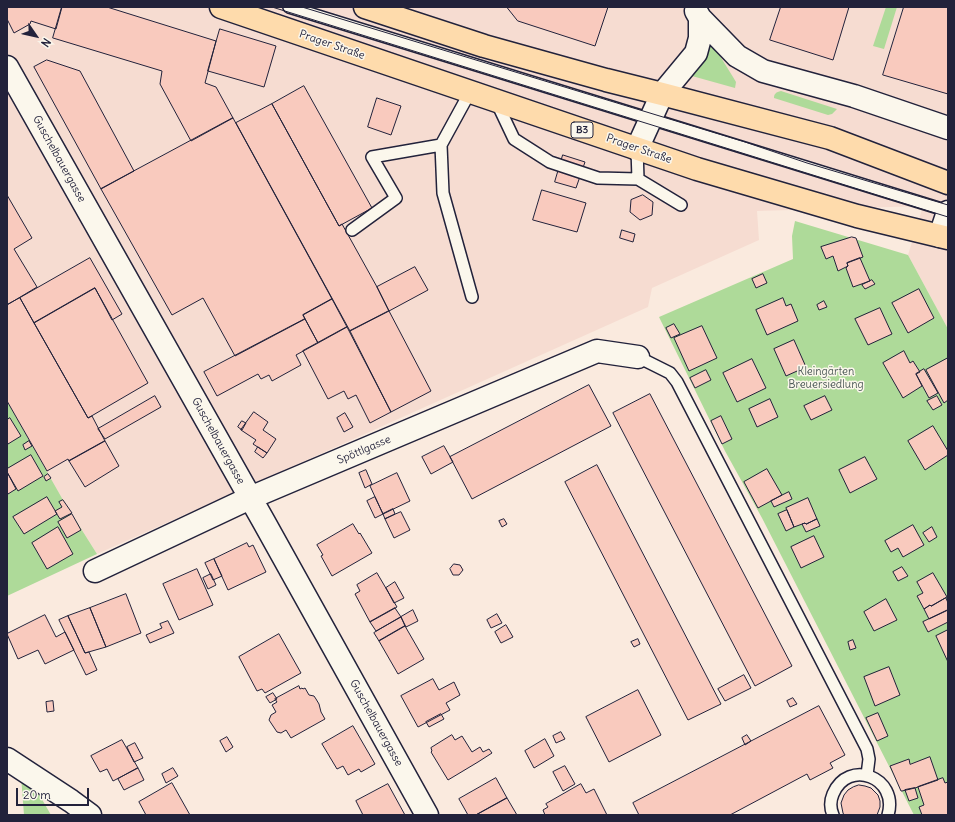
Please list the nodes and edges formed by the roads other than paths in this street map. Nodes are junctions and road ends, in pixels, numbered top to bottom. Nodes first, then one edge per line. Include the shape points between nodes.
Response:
1 (221, 7) edge
2 (289, 7) edge
3 (365, 7) edge
4 (697, 12) edge
5 (7, 68) edge
6 (470, 92) junction
7 (662, 94) junction
8 (496, 101) junction
9 (651, 119) junction
10 (948, 128) edge
11 (441, 145) junction
12 (637, 149) junction
13 (638, 179) junction
14 (948, 183) edge
15 (681, 205) dead end
16 (948, 212) edge
17 (352, 230) dead end
18 (944, 237) edge
19 (472, 297) dead end
20 (638, 357) joint
21 (250, 498) junction
22 (95, 571) dead end
23 (7, 759) edge
24 (867, 775) junction
25 (90, 815) edge
26 (427, 815) edge
27 (833, 815) edge
28 (888, 815) edge

1 - 6 main road, Prager Straße / B3
2 - 9 lane
3 - 7 main road via 484,46
4 - 7 street via 700,38 696,53
4 - 10 street via 737,56 763,72 854,96
5 - 21 street, Guschelbauergasse
6 - 8 main road, Prager Straße / B3
6 - 11 lane
7 - 9 street
7 - 14 main road via 830,138
8 - 12 main road, Prager Straße / B3
8 - 13 lane via 514,139 550,162 598,178
9 - 12 street
9 - 16 lane
11 - 17 lane via 372,157 396,198
11 - 19 lane via 443,193
12 - 13 lane
12 - 18 main road, Prager Straße / B3 via 850,214
13 - 15 lane
16 - 18 street
20 - 21 street, Spöttlgasse via 597,351
20 - 24 lane via 670,373 677,382 867,750
21 - 22 street, Spöttlgasse
21 - 26 street, Guschelbauergasse
23 - 25 street
24 - 27 lane via 852,776 843,780 835,789 831,800
24 - 28 lane via 880,782 886,789 890,798

